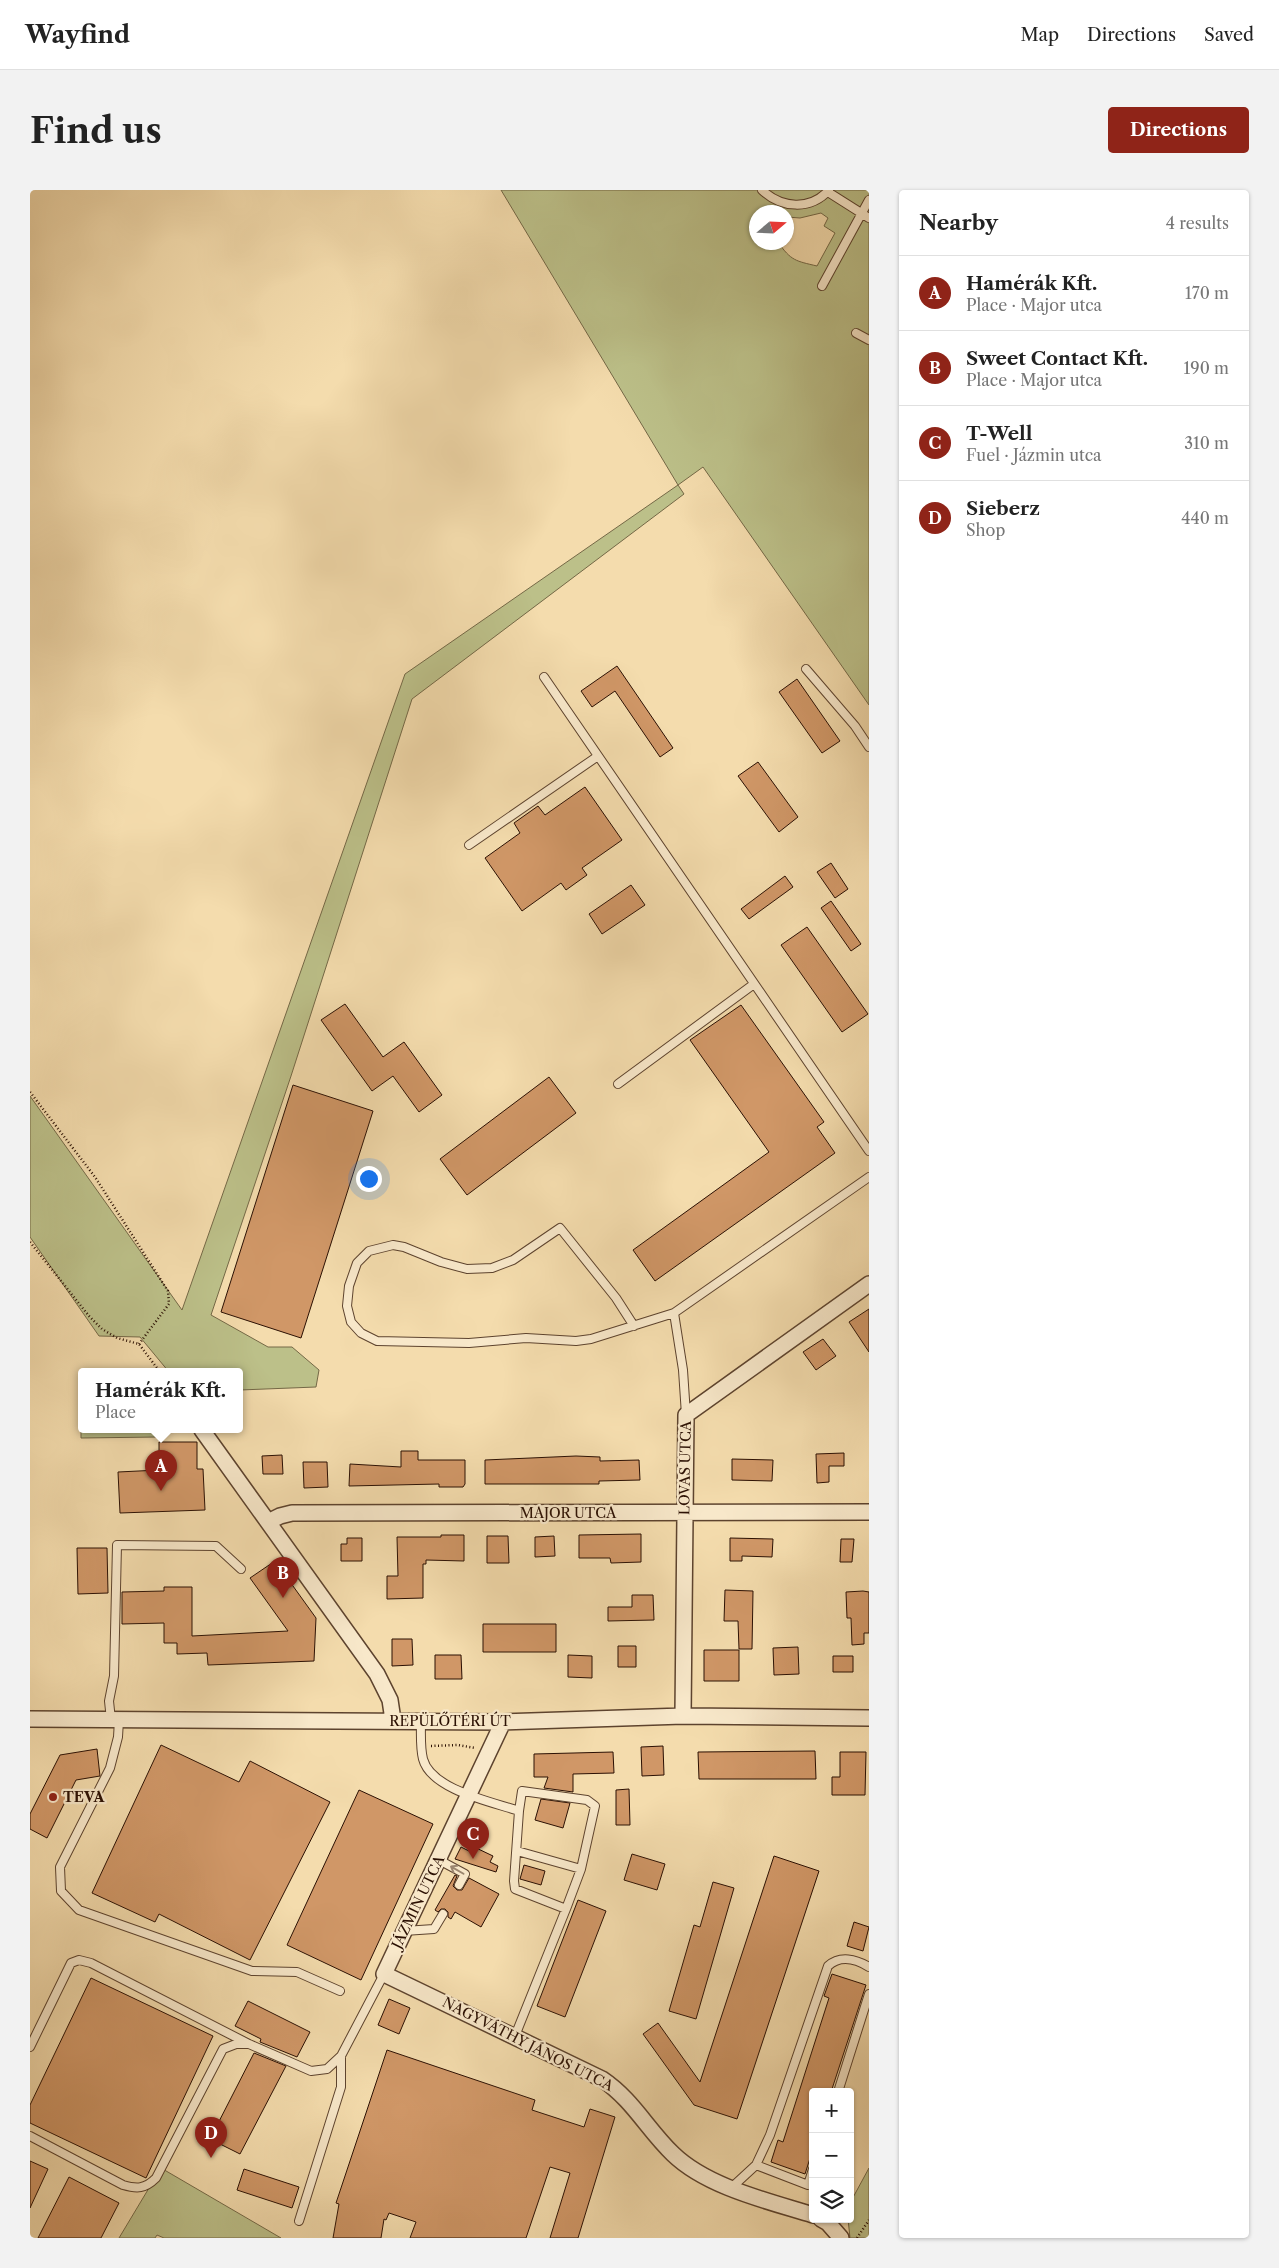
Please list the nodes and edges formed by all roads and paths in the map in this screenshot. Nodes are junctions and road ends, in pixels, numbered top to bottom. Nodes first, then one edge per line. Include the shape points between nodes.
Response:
1 (762, 190) edge
2 (828, 191) edge
3 (869, 200) edge
4 (866, 215) edge
5 (822, 286) dead end
6 (856, 332) dead end
7 (869, 340) edge
8 (806, 669) dead end
9 (544, 678) dead end
10 (869, 747) edge
11 (598, 756) junction
12 (468, 845) dead end
13 (754, 984) junction
14 (618, 1084) dead end
15 (30, 1092) edge
16 (869, 1151) edge
17 (869, 1177) edge
18 (30, 1242) edge
19 (869, 1284) edge
20 (674, 1313) junction
21 (634, 1326) junction
22 (139, 1344) junction
23 (157, 1368) edge
24 (686, 1415) junction
25 (204, 1433) edge
26 (869, 1512) edge
27 (684, 1514) junction
28 (268, 1522) junction
29 (241, 1568) dead end
30 (683, 1716) junction
31 (869, 1718) edge
32 (30, 1719) edge
33 (115, 1720) junction
34 (393, 1720) junction
35 (421, 1720) junction
36 (503, 1722) junction
37 (422, 1746) junction
38 (490, 1751) junction
39 (470, 1794) junction
40 (519, 1811) junction
41 (517, 1851) junction
42 (439, 1860) junction
43 (581, 1869) junction
44 (458, 1886) dead end
45 (566, 1909) junction
46 (443, 1914) dead end
47 (404, 1932) junction
48 (869, 1967) edge
49 (384, 1974) junction
50 (340, 1991) dead end
51 (869, 1994) edge
52 (515, 2036) junction
53 (248, 2044) junction
54 (30, 2047) edge
55 (341, 2056) junction
56 (839, 2088) edge
57 (30, 2136) edge
58 (756, 2165) junction
59 (810, 2178) edge
60 (730, 2189) junction
61 (809, 2214) edge
62 (869, 2220) edge
63 (299, 2221) dead end
64 (827, 2223) edge
65 (841, 2238) edge
66 (857, 2238) edge

1 - 2 lane via 785,204 800,205 815,201
2 - 4 lane
3 - 4 lane
4 - 5 lane
6 - 7 lane
8 - 10 lane
9 - 11 lane
11 - 12 lane
11 - 13 lane
13 - 14 lane
13 - 16 lane
15 - 22 path via 95,1178 168,1291 168,1304
17 - 20 lane
18 - 22 path via 102,1329 117,1338
19 - 24 street, LOVAS UTCA
20 - 21 lane
20 - 24 lane
21 - 21 lane via 576,1342 526,1338 469,1343 377,1341 351,1322 347,1306 349,1286 357,1263 369,1251 384,1246 404,1246 441,1262 467,1268 492,1268 512,1260 560,1228 616,1298
22 - 23 path
24 - 27 street, LOVAS UTCA
25 - 28 street
26 - 27 street, MAJOR UTCA
27 - 28 street, MAJOR UTCA via 292,1513
27 - 30 street, LOVAS UTCA
28 - 34 street via 377,1674 390,1700
29 - 33 lane via 216,1546 117,1546 114,1676 109,1701
30 - 31 street, REPÜLŐTÉRI ÚT
30 - 36 street, REPÜLŐTÉRI ÚT
32 - 33 street, REPÜLŐTÉRI ÚT
33 - 34 street, REPÜLŐTÉRI ÚT
33 - 50 lane via 118,1737 110,1768 60,1866 61,1891 79,1910 252,1971 297,1972
34 - 35 street, REPÜLŐTÉRI ÚT
35 - 36 street, REPÜLŐTÉRI ÚT
35 - 37 lane
36 - 38 street, JÁZMIN UTCA
37 - 38 path via 458,1746
37 - 39 lane via 424,1760 434,1777
38 - 39 street, JÁZMIN UTCA
39 - 40 lane
39 - 42 street, JÁZMIN UTCA
40 - 41 lane
40 - 43 lane via 522,1792 591,1802 595,1809
41 - 43 lane
41 - 45 lane via 515,1888
44 -> 42 lane via 465,1874
42 - 47 street, JÁZMIN UTCA
43 - 45 lane
45 - 52 lane
46 - 47 lane via 434,1929
47 - 49 street, JÁZMIN UTCA
48 - 58 lane via 843,1958 828,1966 770,2135
49 - 52 street, NAGYVÁTHY JÁNOS UTCA
49 - 55 lane
51 - 56 lane
52 - 60 street, NAGYVÁTHY JÁNOS UTCA via 619,2090 683,2163
53 - 54 lane via 91,1963 79,1960 71,1963
53 - 55 lane via 311,2071 327,2068
53 - 57 lane via 223,2049 156,2178 147,2186 123,2185
55 - 63 lane via 341,2087
58 - 59 lane via 808,2184
58 - 60 lane
60 - 61 street, NAGYVÁTHY JÁNOS UTCA
62 - 66 path
64 - 65 street

